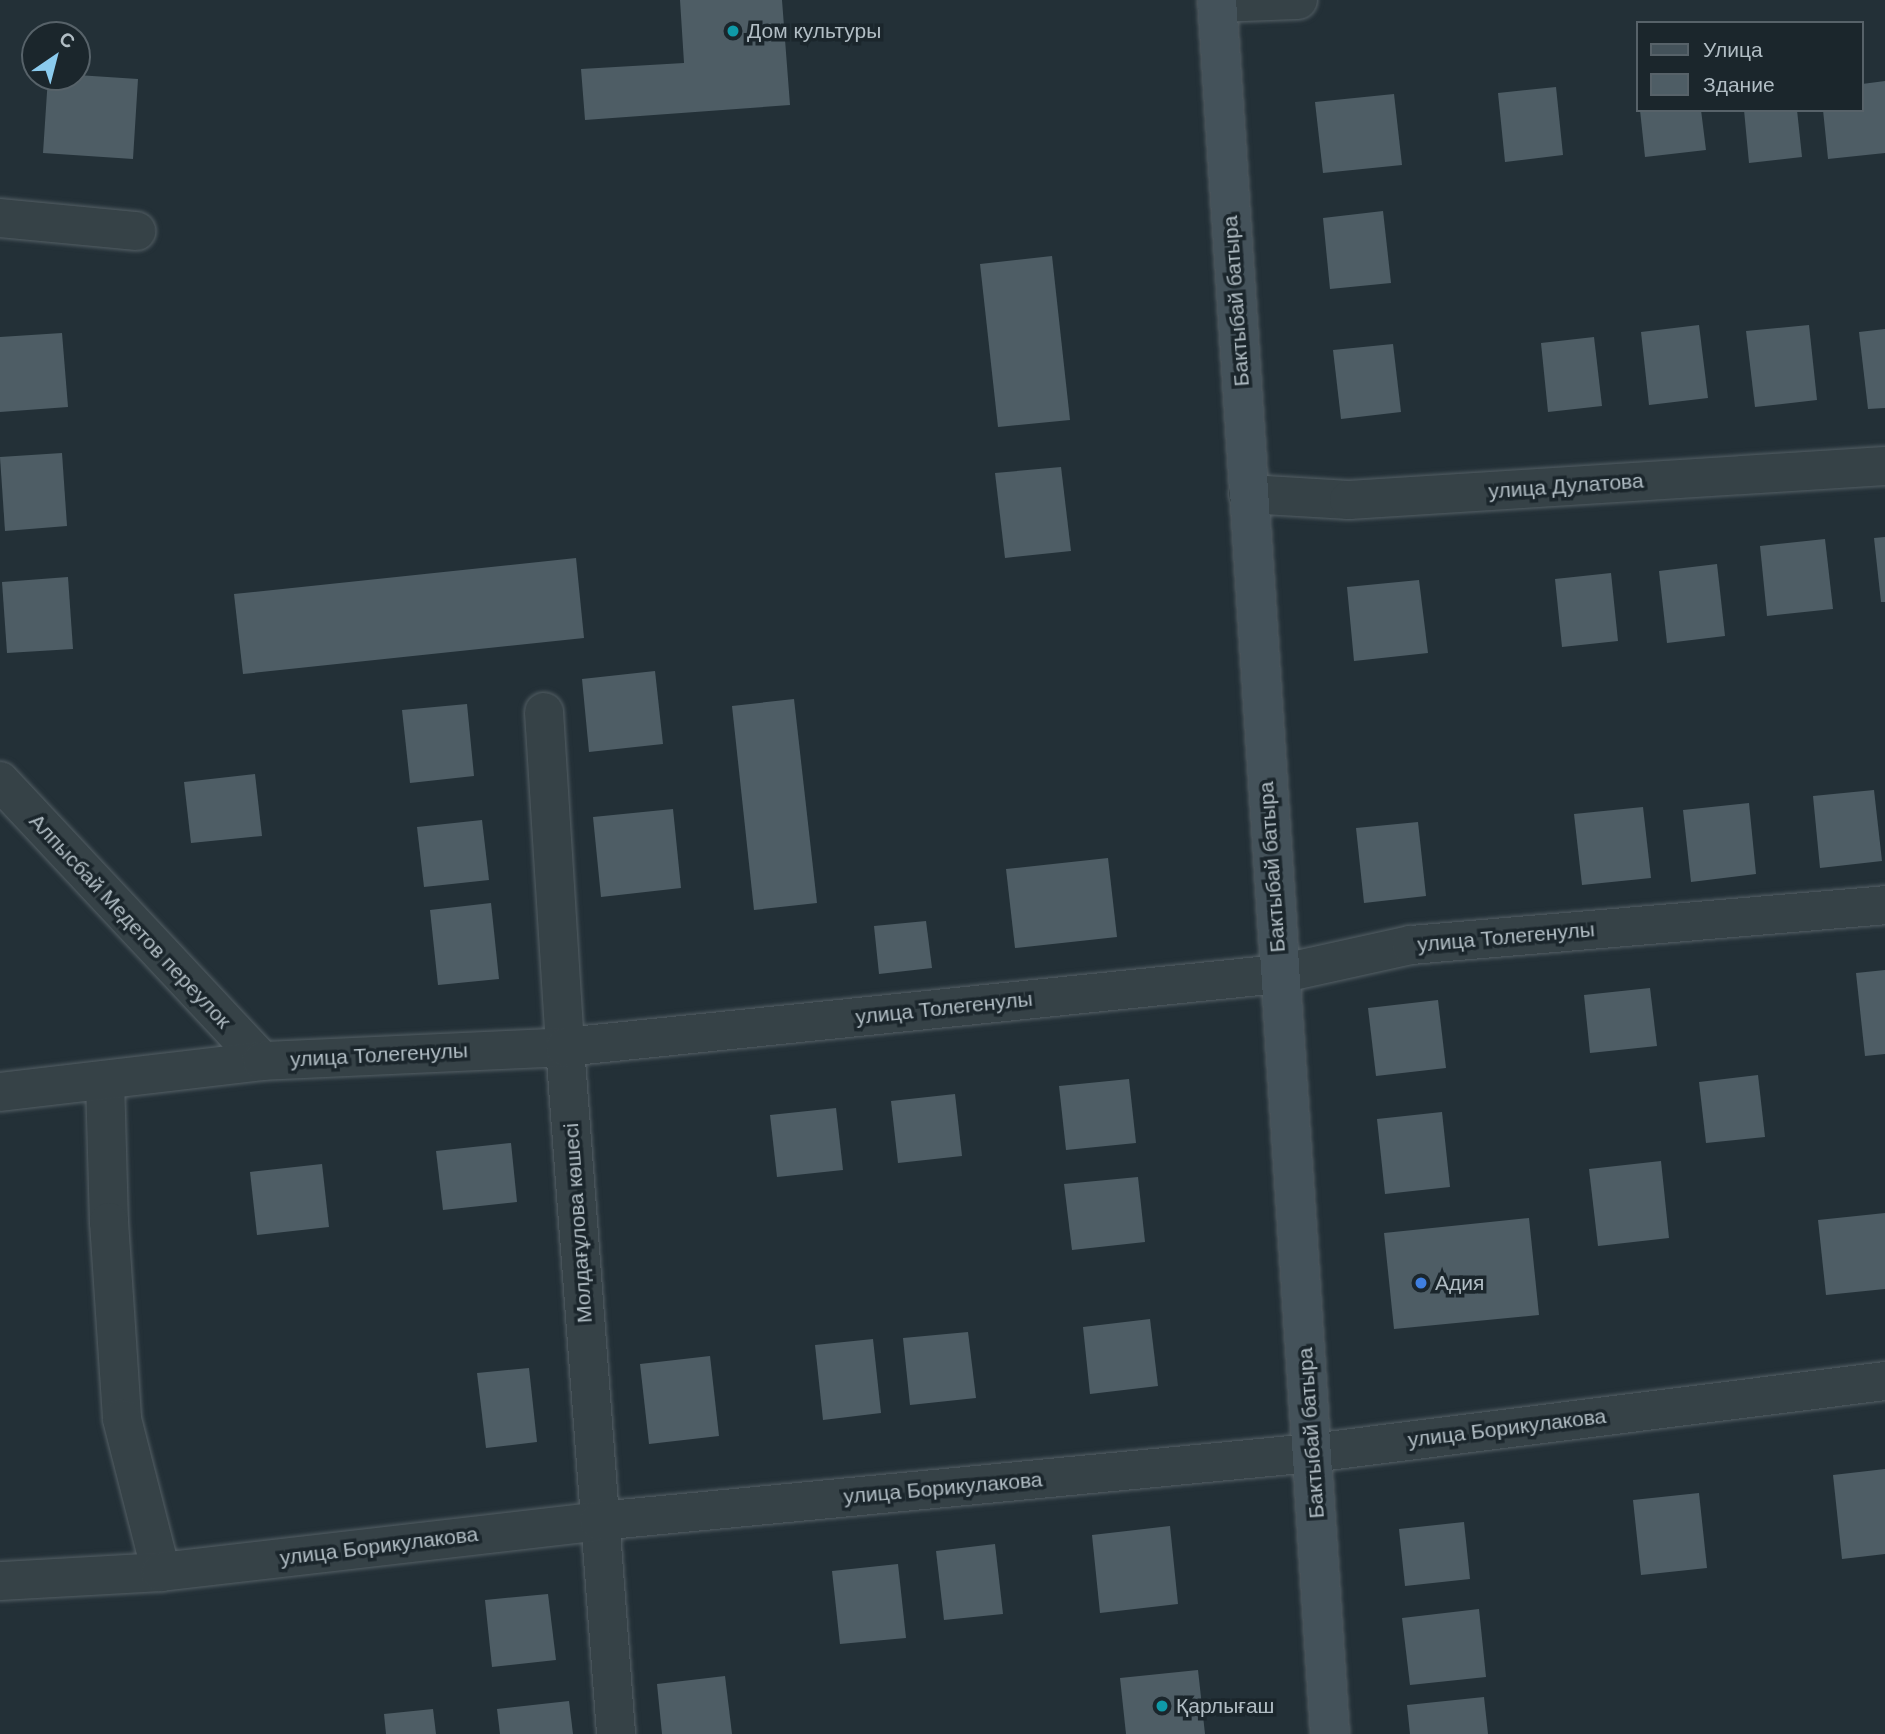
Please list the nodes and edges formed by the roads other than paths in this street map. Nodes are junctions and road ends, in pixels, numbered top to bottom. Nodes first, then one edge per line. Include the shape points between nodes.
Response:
1 (1298, 0) edge
2 (1217, 1) edge
3 (0, 218) edge
4 (136, 231) dead end
5 (1885, 466) edge
6 (1248, 494) junction
7 (544, 712) dead end
8 (0, 780) edge
9 (1885, 905) edge
10 (1279, 974) junction
11 (565, 1047) junction
12 (262, 1061) junction
13 (105, 1080) junction
14 (0, 1092) edge
15 (1885, 1381) edge
16 (1312, 1453) junction
17 (599, 1521) junction
18 (161, 1572) junction
19 (0, 1581) edge
20 (615, 1734) edge
21 (1330, 1734) edge

1 - 2 street
2 - 6 street, Бактыбай батыра
3 - 4 street
5 - 6 street, улица Дулатова via 1349,500
6 - 10 street, Бактыбай батыра
7 - 11 street, Молдағұлова көшесі
8 - 12 street, Алпысбай Медетов переулок
9 - 10 street, улица Толегенулы via 1411,945
10 - 11 street, улица Толегенулы
10 - 16 street, Бактыбай батыра
11 - 12 street, улица Толегенулы
11 - 17 street, Молдағұлова көшесі
12 - 13 street, улица Толегенулы
13 - 14 street, улица Толегенулы
13 - 18 street via 108,1222 122,1419
15 - 16 street, улица Борикулакова
16 - 17 street, улица Борикулакова
16 - 21 street, Бактыбай батыра
17 - 18 street, улица Борикулакова
17 - 20 street, Молдағұлова көшесі
18 - 19 street, улица Борикулакова

